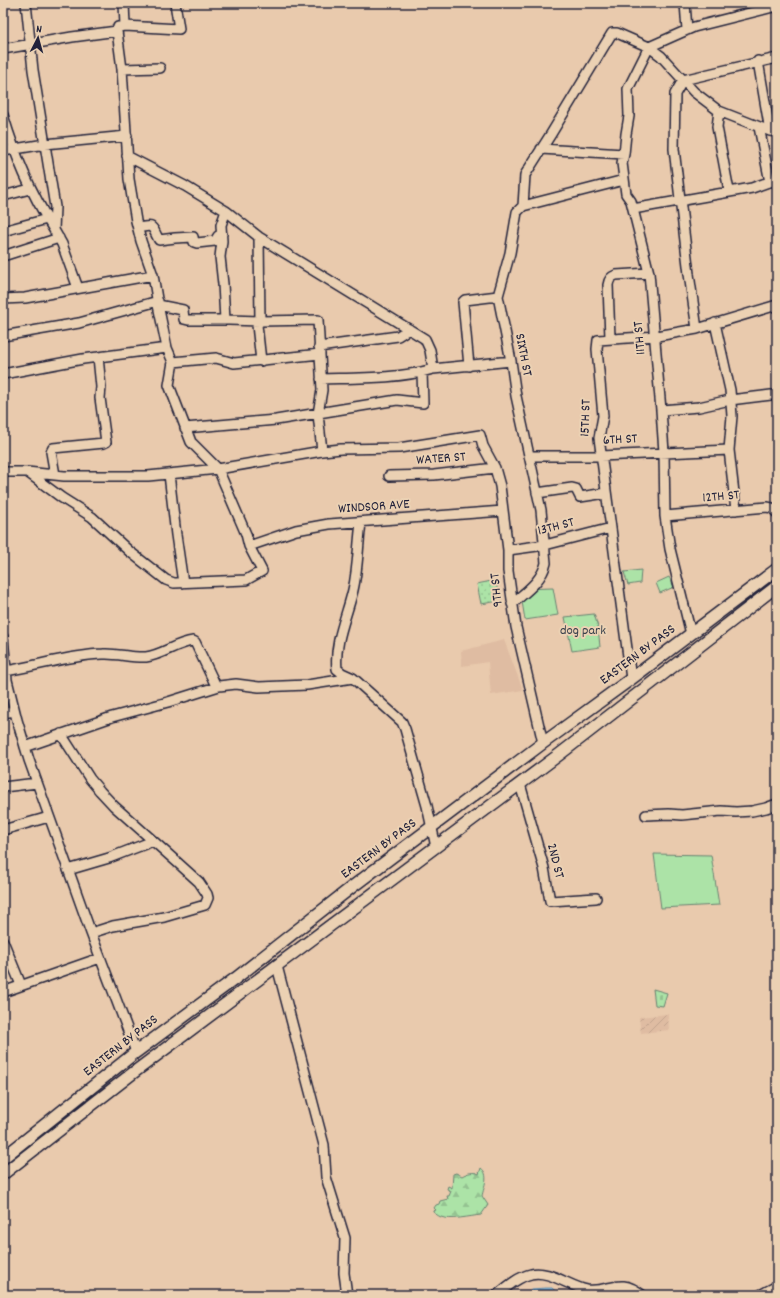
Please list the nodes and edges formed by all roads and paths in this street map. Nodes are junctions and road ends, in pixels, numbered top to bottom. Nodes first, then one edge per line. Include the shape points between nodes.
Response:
1 (26, 3) edge
2 (124, 3) edge
3 (175, 3) edge
4 (685, 3) edge
5 (759, 6) edge
6 (777, 6) edge
7 (121, 28) junction
8 (687, 30) junction
9 (30, 45) junction
10 (649, 47) junction
11 (3, 49) edge
12 (777, 58) edge
13 (758, 61) junction
14 (122, 68) junction
15 (160, 68) dead end
16 (683, 80) junction
17 (718, 111) junction
18 (3, 115) edge
19 (760, 127) junction
20 (774, 132) edge
21 (127, 136) junction
22 (45, 144) junction
23 (13, 148) junction
24 (542, 149) junction
25 (3, 151) edge
26 (624, 154) junction
27 (127, 156) junction
28 (624, 180) junction
29 (774, 181) edge
30 (30, 189) junction
31 (729, 191) junction
32 (3, 196) edge
33 (681, 200) junction
34 (523, 206) junction
35 (633, 209) junction
36 (226, 211) junction
37 (47, 219) junction
38 (138, 228) junction
39 (54, 230) junction
40 (3, 231) edge
41 (222, 234) junction
42 (259, 237) junction
43 (59, 238) junction
44 (3, 256) edge
45 (649, 273) junction
46 (154, 275) junction
47 (78, 288) junction
48 (498, 296) junction
49 (3, 299) edge
50 (158, 303) junction
51 (777, 305) edge
52 (225, 320) junction
53 (260, 322) junction
54 (715, 323) junction
55 (409, 329) junction
56 (698, 329) junction
57 (3, 336) edge
58 (654, 336) junction
59 (610, 338) junction
60 (167, 348) junction
61 (319, 350) junction
62 (98, 357) junction
63 (261, 361) junction
64 (511, 361) junction
65 (173, 362) junction
66 (469, 366) junction
67 (433, 369) junction
68 (422, 372) junction
69 (3, 374) edge
70 (321, 379) junction
71 (771, 395) dead end
72 (730, 400) junction
73 (661, 410) junction
74 (318, 414) junction
75 (185, 428) junction
76 (729, 450) junction
77 (322, 451) junction
78 (664, 452) junction
79 (529, 456) junction
80 (601, 456) junction
81 (495, 468) junction
82 (218, 469) junction
83 (3, 472) edge
84 (27, 472) junction
85 (169, 474) junction
86 (55, 475) junction
87 (389, 476) dead end
88 (537, 493) junction
89 (606, 494) junction
90 (736, 510) junction
91 (503, 511) junction
92 (777, 513) edge
93 (666, 516) junction
94 (361, 523) junction
95 (611, 528) junction
96 (545, 545) junction
97 (249, 546) junction
98 (508, 550) junction
99 (777, 569) edge
100 (183, 583) junction
101 (777, 586) edge
102 (512, 604) junction
103 (691, 634) junction
104 (3, 637) edge
105 (5, 671) junction
106 (353, 678) junction
107 (631, 680) junction
108 (5, 681) edge
109 (216, 686) junction
110 (14, 711) junction
111 (3, 713) edge
112 (61, 734) junction
113 (543, 743) junction
114 (25, 747) junction
115 (37, 783) junction
116 (520, 784) junction
117 (3, 787) edge
118 (777, 804) edge
119 (646, 815) dead end
120 (49, 817) junction
121 (432, 828) junction
122 (3, 830) edge
123 (153, 841) junction
124 (436, 847) junction
125 (68, 870) junction
126 (596, 898) dead end
127 (91, 933) junction
128 (3, 941) edge
129 (100, 958) junction
130 (277, 966) junction
131 (21, 986) junction
132 (3, 992) edge
133 (136, 1052) junction
134 (3, 1158) edge
135 (3, 1174) edge
136 (777, 1286) edge
137 (347, 1295) edge
138 (497, 1295) edge
139 (642, 1295) edge
140 (760, 1295) edge

1 - 9 street
2 - 7 street
3 - 7 street via 179,29
4 - 8 street
5 - 6 street
5 - 8 street
7 - 9 street
7 - 14 street
8 - 10 street
9 - 11 street
9 - 22 street
10 - 16 street
10 - 24 street via 612,33
10 - 26 street, 11TH ST via 628,89 629,116
12 - 13 street
13 - 16 street
13 - 20 street
14 - 15 street
14 - 21 street
16 - 17 street
16 - 33 street via 675,94 674,149
17 - 19 street
17 - 31 street via 717,127
18 - 23 street
19 - 20 street
19 - 29 street
21 - 22 street
21 - 27 street
22 - 23 street
22 - 39 street via 55,207
23 - 25 street
23 - 30 street
24 - 26 street
24 - 34 street via 525,175
26 - 28 street, 11TH ST
27 - 36 street
27 - 38 street
28 - 34 street
28 - 35 street, 11TH ST via 626,194
29 - 31 street via 752,188
30 - 32 street
30 - 37 street
31 - 33 street
33 - 35 street
33 - 56 street
34 - 48 street, SIXTH ST via 517,212 510,253
35 - 45 street, 11TH ST
36 - 41 street via 221,225
36 - 42 street
37 - 39 street
37 - 40 street
38 - 41 street via 150,226 159,240 193,237 197,243 215,241
38 - 46 street
39 - 43 street
41 - 52 street via 220,258
42 - 53 street
42 - 55 street
43 - 44 street
43 - 47 street
45 - 58 street, 11TH ST
45 - 59 street via 616,275 609,280
46 - 47 street
46 - 50 street
47 - 49 street via 25,298
48 - 64 street, SIXTH ST
48 - 66 street via 465,300 463,304
50 - 52 street via 183,310 184,318 188,320
50 - 57 street via 79,323
50 - 60 street
51 - 54 street
52 - 53 street
53 - 61 street via 318,320
53 - 63 street via 257,325
54 - 56 street
54 - 72 street
55 - 61 street via 398,336
55 - 67 street via 425,339
56 - 58 street
58 - 59 street
58 - 73 street, 11TH ST
59 - 80 street, 15TH ST via 598,340 597,343 603,416 599,438
60 - 62 street
60 - 65 street
61 - 63 street
61 - 70 street
62 - 69 street
62 - 86 street via 106,442 53,448 51,452
63 - 65 street via 234,363 216,358
64 - 66 street
64 - 79 street, SIXTH ST
65 - 75 street via 169,385
66 - 67 street
67 - 68 street
68 - 70 street
68 - 74 street via 422,402 397,400
70 - 74 street
71 - 72 street
72 - 73 street via 699,407
72 - 76 street via 732,416
73 - 78 street, 11TH ST
74 - 75 street
74 - 77 street
75 - 82 street via 191,442
76 - 78 street, 6TH ST
76 - 90 street
77 - 81 street, 9TH ST via 399,448 480,435
77 - 82 street
78 - 80 street, 6TH ST
78 - 93 street, 11TH ST
79 - 80 street, 6TH ST
79 - 88 street, SIXTH ST
80 - 89 street, 15TH ST
81 - 87 street, WATER ST via 434,475
81 - 91 street, 9TH ST via 503,500
82 - 85 street
82 - 97 street
83 - 84 street
84 - 86 street
84 - 100 street via 92,517 166,580
85 - 86 street via 124,477
85 - 100 street
88 - 89 street via 572,488 576,489 580,497
88 - 96 street, SIXTH ST
89 - 95 street, 15TH ST
90 - 92 street, 12TH ST via 767,507
90 - 93 street, 12TH ST
91 - 94 street, WINDSOR AVE
91 - 98 street, 9TH ST
93 - 103 street, 11TH ST via 670,549
94 - 97 street, WINDSOR AVE via 328,524 296,530
94 - 106 street via 353,588 336,660 337,669
95 - 96 street, 13TH ST
95 - 107 street, 15TH ST
96 - 98 street, 13TH ST
96 - 102 street, SIXTH ST via 544,572
97 - 100 street via 262,571 250,578
98 - 102 street, 9TH ST
99 - 103 main road, EASTERN BY PASS
101 - 116 main road, EASTERN BY PASS
102 - 113 street, 9TH ST
103 - 107 main road, EASTERN BY PASS
104 - 105 street
105 - 108 street
105 - 109 street via 102,654 146,657 192,641 195,642
106 - 109 street via 259,687 236,684
106 - 121 street via 402,722
107 - 113 main road, EASTERN BY PASS
108 - 110 street
109 - 112 street
110 - 111 street
110 - 114 street
112 - 114 street
112 - 123 street via 100,791
113 - 121 main road, EASTERN BY PASS
114 - 115 street
115 - 117 street
115 - 120 street
116 - 124 main road, EASTERN BY PASS
116 - 126 street, 2ND ST via 544,868 550,900
118 - 119 street via 752,811
120 - 122 street
120 - 125 street
121 - 124 street
121 - 133 main road, EASTERN BY PASS
123 - 125 street
123 - 127 street via 199,882 207,894 208,902 164,917 113,926
124 - 130 main road, EASTERN BY PASS
125 - 127 street
127 - 129 street
128 - 131 street
129 - 131 street
129 - 133 street
130 - 135 main road, EASTERN BY PASS
130 - 137 street via 324,1145 326,1177 345,1238 344,1273
131 - 132 street
133 - 134 main road, EASTERN BY PASS
136 - 140 street
138 - 139 street via 509,1285 532,1273 553,1277 585,1289 628,1286

